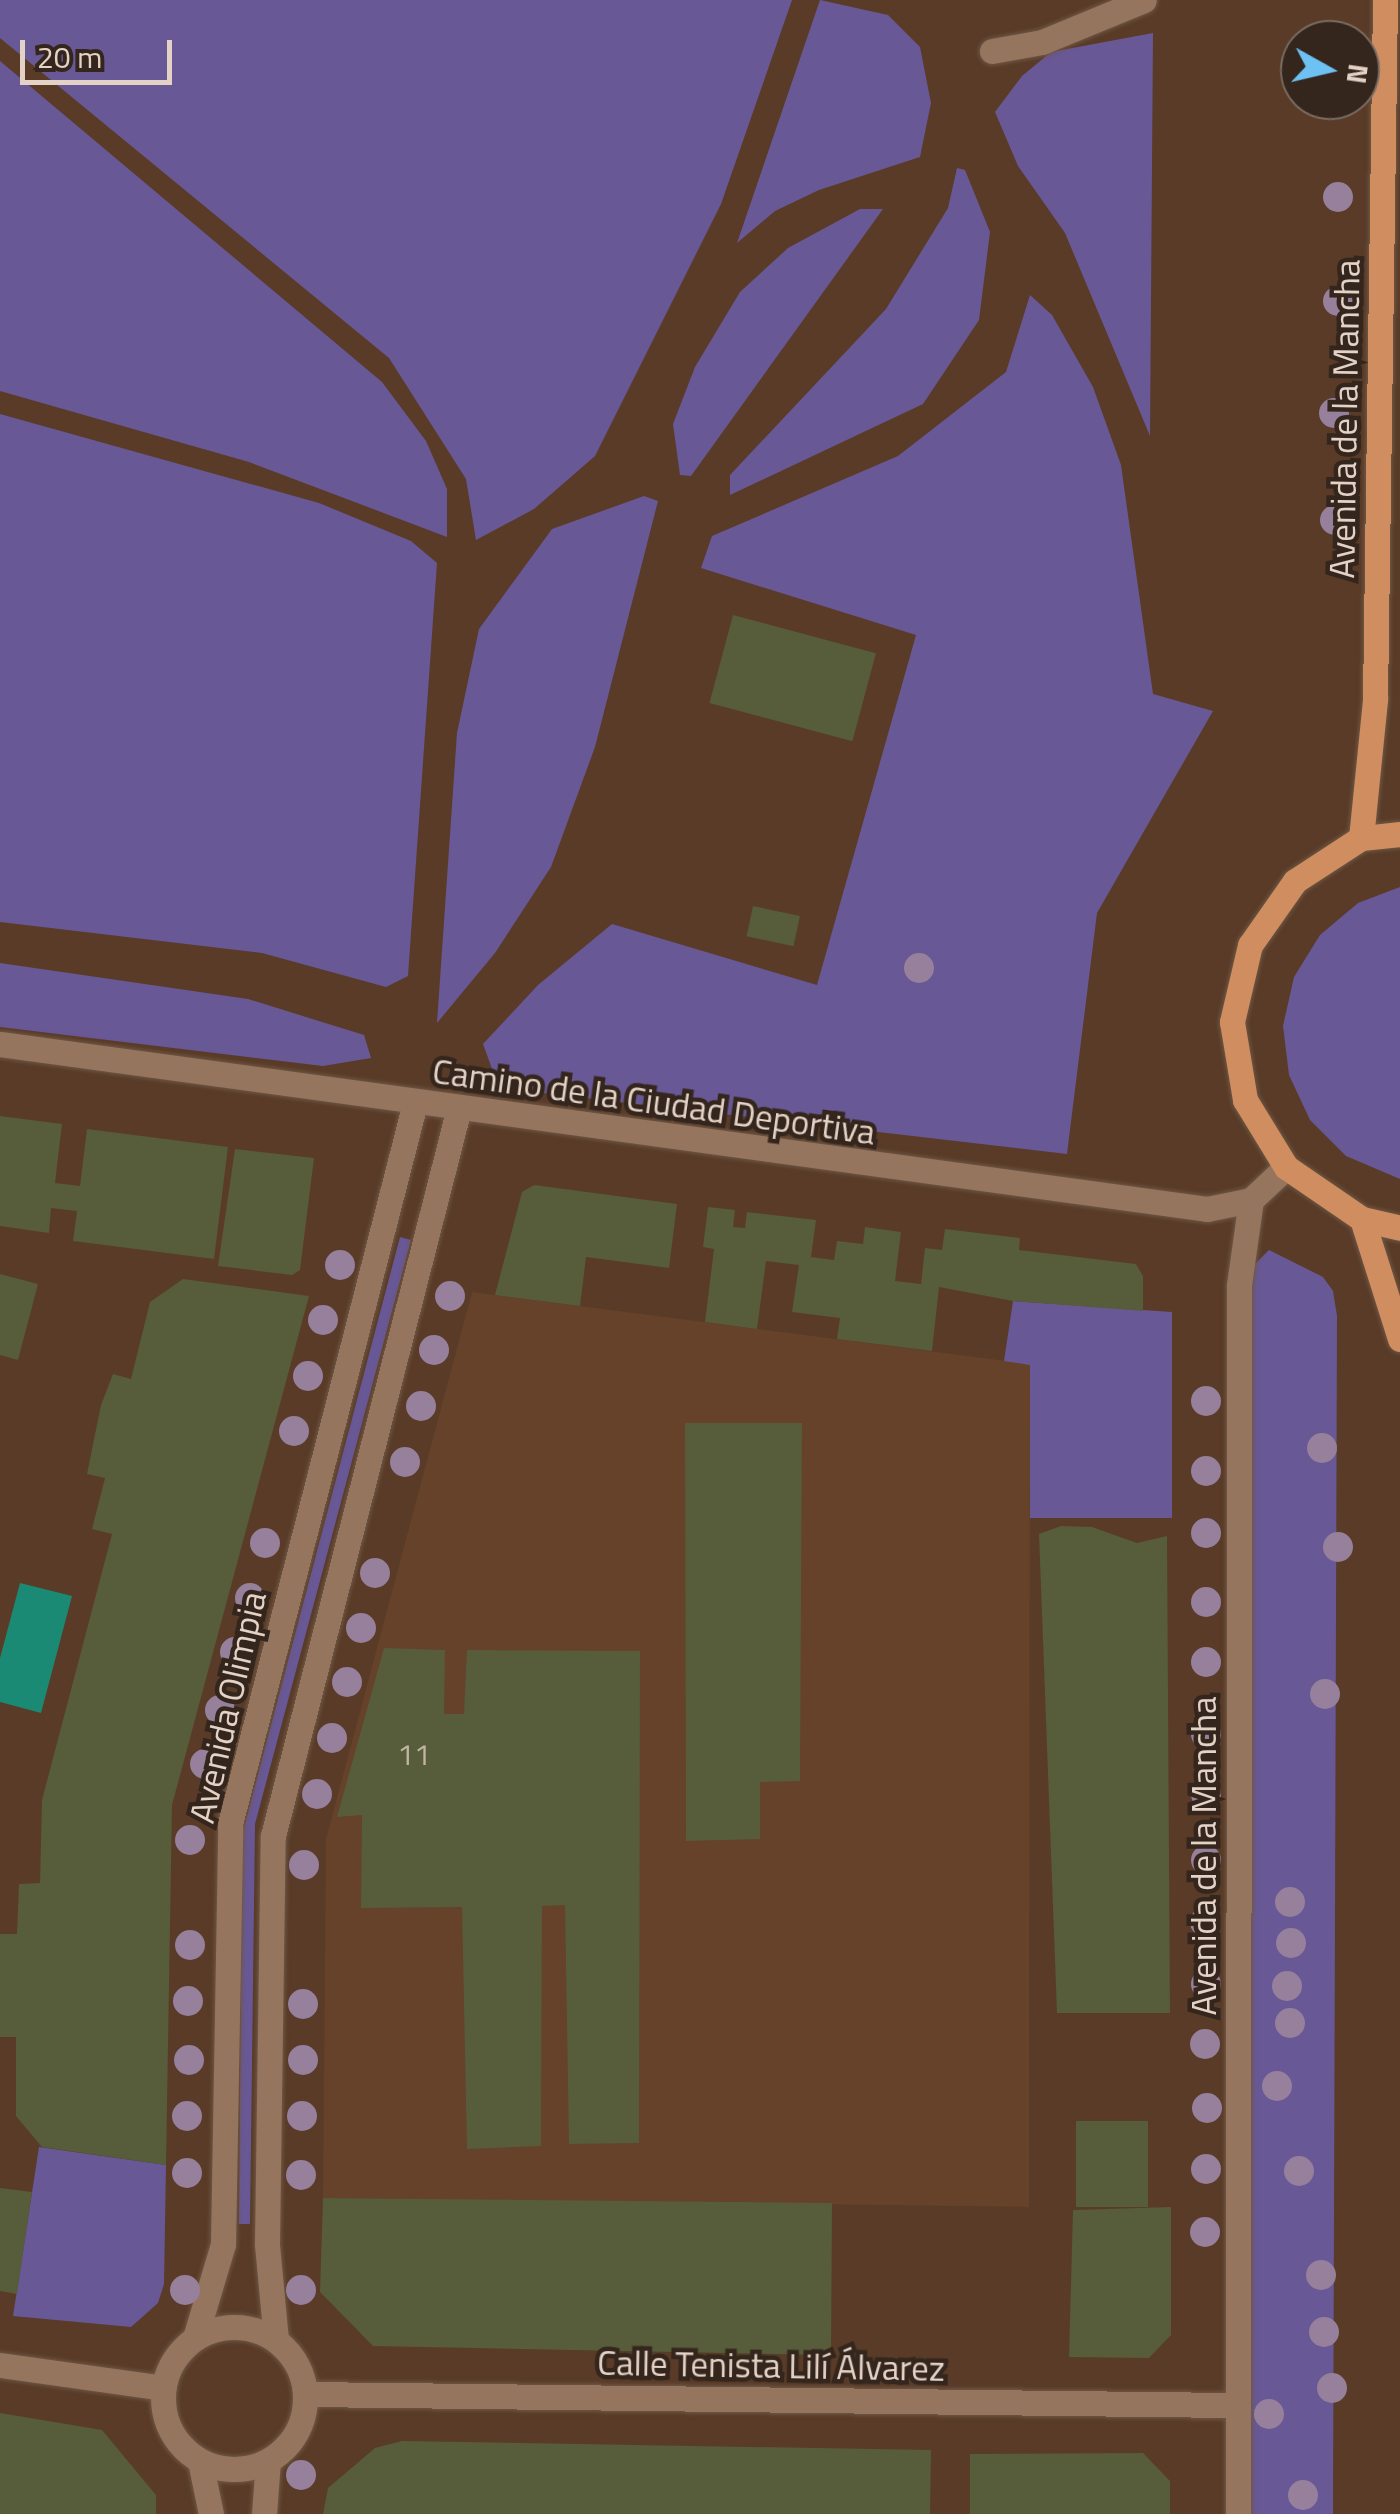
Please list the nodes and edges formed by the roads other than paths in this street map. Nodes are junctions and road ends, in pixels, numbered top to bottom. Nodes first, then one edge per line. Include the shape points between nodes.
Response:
1 (1144, 0) edge
2 (1385, 0) edge
3 (992, 51) dead end
4 (1400, 834) edge
5 (1361, 838) junction
6 (0, 1044) edge
7 (414, 1103) junction
8 (459, 1108) junction
9 (1286, 1167) junction
10 (1250, 1200) junction
11 (1362, 1219) junction
12 (1400, 1228) edge
13 (1400, 1339) edge
14 (195, 2338) junction
15 (276, 2340) junction
16 (0, 2364) edge
17 (163, 2388) junction
18 (305, 2394) junction
19 (1236, 2405) junction
20 (200, 2461) junction
21 (268, 2461) junction
22 (211, 2514) edge
23 (264, 2514) edge
24 (1238, 2514) edge

1 - 3 street via 1042,42
2 - 5 main road, Avenida de la Mancha via 1375,699
4 - 5 main road
5 - 9 main road via 1296,880 1250,946 1236,1003 1232,1022 1245,1100
6 - 7 street, Camino de la Ciudad Deportiva
7 - 8 street, Camino de la Ciudad Deportiva
7 - 14 street, Avenida Olimpia via 230,1824 224,2244
8 - 10 street, Camino de la Ciudad Deportiva via 1206,1209
8 - 15 street via 273,1836 267,2260
9 - 10 street
9 - 11 main road
10 - 19 street, Avenida de la Mancha via 1238,1285
11 - 12 main road
11 - 13 main road
14 - 15 street via 236,2326
14 - 17 street via 179,2353
15 - 18 street via 296,2364
16 - 17 street
17 - 20 street via 170,2432
18 - 19 street, Calle Tenista Lilí Álvarez
18 - 21 street via 296,2433
19 - 24 street, Avenida de la Mancha
20 - 21 street via 222,2469
20 - 22 street
21 - 23 street

